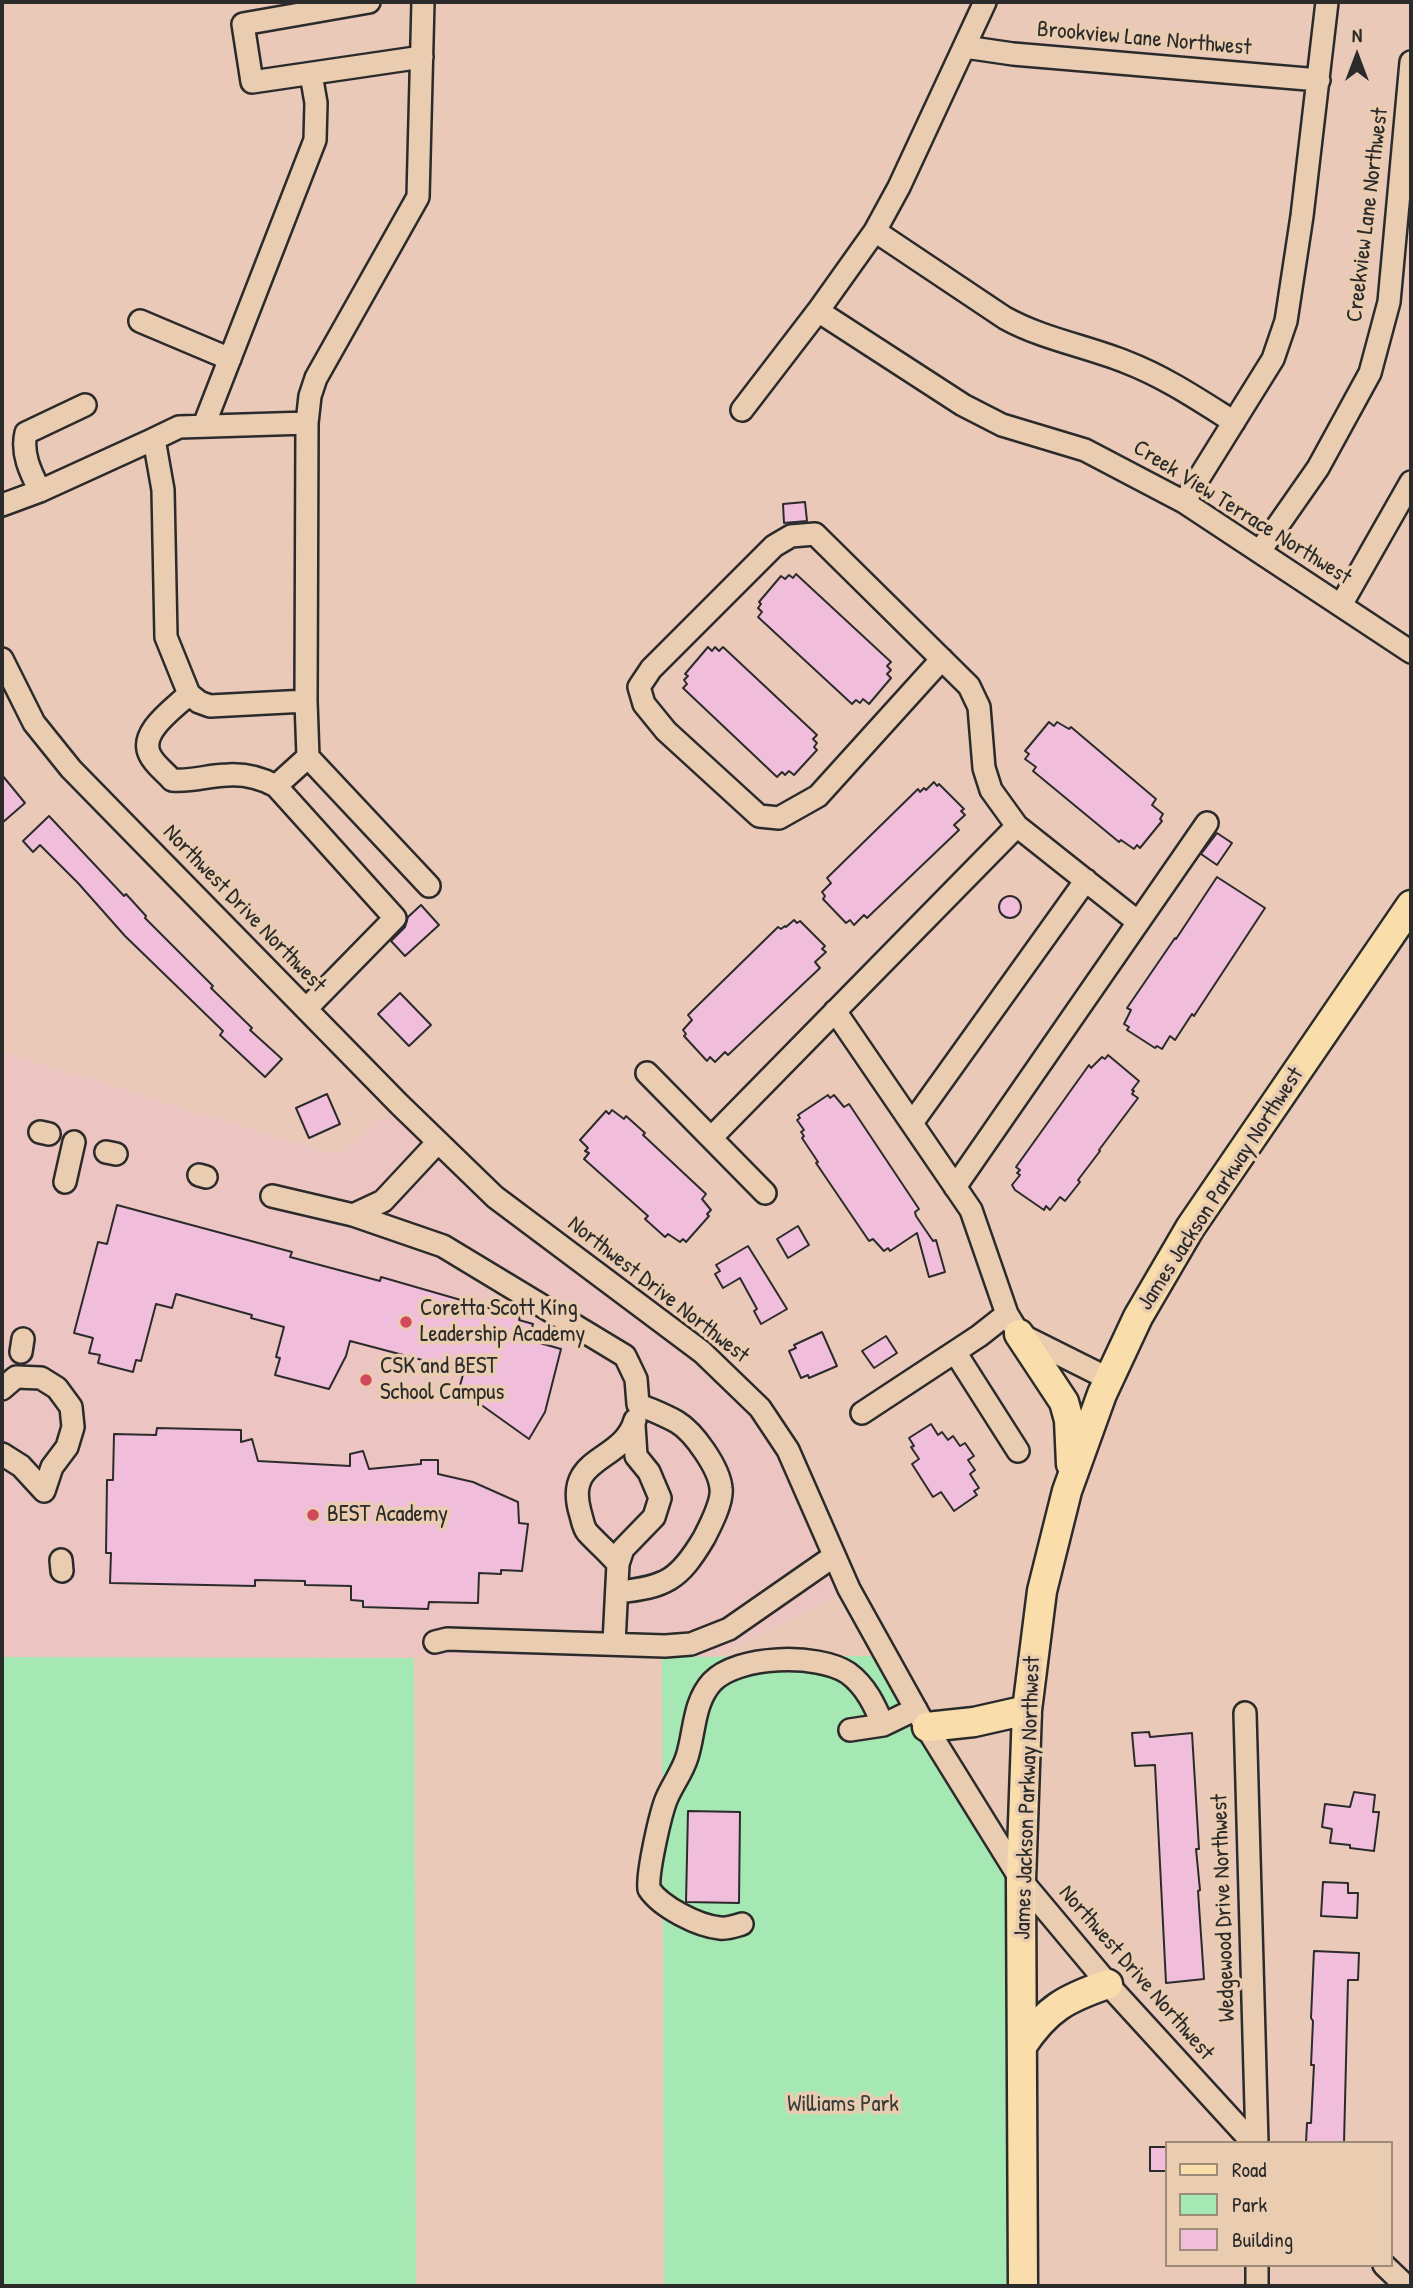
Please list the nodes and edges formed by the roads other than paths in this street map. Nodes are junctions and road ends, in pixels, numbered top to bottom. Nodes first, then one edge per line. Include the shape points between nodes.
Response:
1 (369, 2) edge
2 (424, 2) edge
3 (985, 2) edge
4 (1327, 2) edge
5 (965, 47) junction
6 (422, 57) junction
7 (1411, 62) edge
8 (311, 74) junction
9 (1319, 80) junction
10 (875, 231) junction
11 (818, 311) junction
12 (140, 321) dead end
13 (230, 359) junction
14 (85, 405) dead end
15 (742, 410) dead end
16 (1234, 422) junction
17 (307, 423) junction
18 (204, 425) junction
19 (154, 439) junction
20 (1411, 482) edge
21 (40, 491) junction
22 (1184, 502) junction
23 (2, 505) edge
24 (1260, 551) junction
25 (1341, 605) junction
26 (1411, 653) edge
27 (2, 659) edge
28 (942, 659) junction
29 (189, 694) junction
30 (306, 701) junction
31 (308, 757) junction
32 (276, 786) junction
33 (1207, 823) dead end
34 (1017, 826) junction
35 (1086, 880) junction
36 (429, 886) dead end
37 (1411, 905) edge
38 (1138, 922) junction
39 (306, 1009) junction
40 (835, 1011) junction
41 (647, 1073) dead end
42 (912, 1122) junction
43 (711, 1138) junction
44 (75, 1142) dead end
45 (438, 1142) junction
46 (65, 1182) dead end
47 (955, 1187) junction
48 (765, 1193) dead end
49 (272, 1196) dead end
50 (353, 1215) junction
51 (1013, 1324) junction
52 (955, 1352) junction
53 (1109, 1379) junction
54 (2, 1389) edge
55 (638, 1404) junction
56 (862, 1413) dead end
57 (634, 1425) junction
58 (1018, 1451) dead end
59 (2, 1454) edge
60 (1070, 1481) junction
61 (834, 1556) junction
62 (618, 1564) junction
63 (618, 1592) junction
64 (435, 1642) dead end
65 (614, 1643) junction
66 (1027, 1710) junction
67 (1245, 1713) dead end
68 (921, 1718) junction
69 (883, 1726) junction
70 (850, 1730) dead end
71 (1021, 1880) junction
72 (742, 1924) dead end
73 (1108, 1984) junction
74 (1023, 2046) junction
75 (1253, 2141) edge
76 (1255, 2141) edge
77 (1257, 2267) edge
78 (1386, 2267) edge
79 (1023, 2286) edge
80 (1256, 2286) edge
81 (1406, 2286) edge

1 - 8 street via 243,24 252,82
2 - 6 street
3 - 5 street
4 - 9 street
5 - 9 street, Brookview Lane Northwest
5 - 10 street via 922,143
6 - 8 street
6 - 17 street via 418,197 316,378
7 - 24 street, Creekview Lane Northwest via 1389,302 1370,373 1318,468
8 - 13 street via 315,140
9 - 16 street via 1286,321 1273,359
10 - 11 street
10 - 16 street via 1027,330 1152,373
11 - 15 street
11 - 22 street, Creek View Terrace Northwest via 963,405 1023,432 1084,450
12 - 13 street
13 - 18 street
14 - 21 street via 26,433 28,466
16 - 22 street
17 - 18 street
17 - 30 street
18 - 19 street via 179,427
19 - 21 street
19 - 29 street via 163,490 166,637
20 - 25 street
21 - 23 street
22 - 24 street, Creek View Terrace Northwest
24 - 25 street, Creek View Terrace Northwest
25 - 26 street, Creek View Terrace Northwest
27 - 39 street, Northwest Drive Northwest via 34,723 71,769
28 - 28 street via 815,534 791,536 774,546 651,668 639,687 644,704 666,731 759,816 779,818 818,796
28 - 34 street via 970,686 979,707 984,768 991,790
29 - 30 street via 210,706
29 - 32 street via 152,731 147,744 150,755 172,780 188,782 227,774 260,778
30 - 31 street
31 - 32 street
31 - 36 street
32 - 39 street via 396,918
33 - 38 street
34 - 35 street
34 - 40 street
35 - 38 street
35 - 42 street
37 - 53 main road, James Jackson Parkway Northwest via 1190,1228 1138,1317
38 - 47 street
39 - 45 street, Northwest Drive Northwest
40 - 42 street
40 - 43 street
41 - 43 street
42 - 47 street
43 - 48 street
44 - 46 street
45 - 50 street via 383,1201
45 - 61 street, Northwest Drive Northwest via 495,1196 702,1352 760,1408 788,1450
47 - 51 street via 971,1210
49 - 50 street
50 - 55 street via 443,1246 625,1356 636,1379
51 - 52 street
51 - 53 street
51 - 60 main road via 1064,1402 1071,1440
52 - 56 street
52 - 58 street
53 - 60 main road, James Jackson Parkway Northwest
54 - 59 street via 16,1377 41,1378 57,1388 71,1407 74,1427 44,1491 21,1466
55 - 57 street
55 - 63 street via 680,1423 709,1456 722,1489 713,1522 679,1574 650,1589
57 - 62 street via 636,1456 660,1498 654,1517 623,1549
57 - 62 street via 625,1440 577,1480 576,1499 585,1531
60 - 66 main road, James Jackson Parkway Northwest via 1042,1591
61 - 65 street via 729,1629 704,1639 665,1646
61 - 68 street, Northwest Drive Northwest
62 - 63 street
63 - 65 street
64 - 65 street
66 - 68 main road via 974,1722
66 - 71 main road, James Jackson Parkway Northwest
67 - 76 street, Wedgewood Drive Northwest
68 - 69 street
68 - 71 street, Northwest Drive Northwest
69 - 70 street
69 - 72 street via 857,1681 829,1664 794,1660 741,1665 706,1689 688,1755 666,1801 649,1889 661,1903 702,1923 722,1929
71 - 73 street, Northwest Drive Northwest
71 - 74 main road, James Jackson Parkway Northwest
73 - 74 main road via 1056,2006 1036,2024
73 - 75 street, Northwest Drive Northwest
74 - 79 main road, James Jackson Parkway Northwest
77 - 80 street
78 - 81 street

